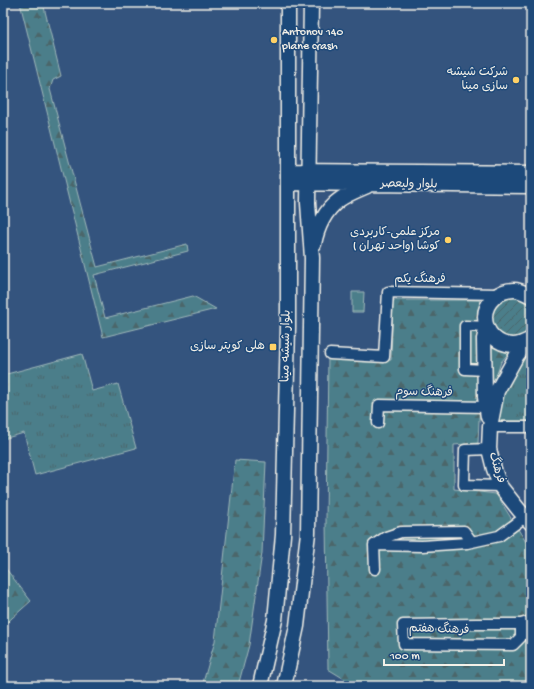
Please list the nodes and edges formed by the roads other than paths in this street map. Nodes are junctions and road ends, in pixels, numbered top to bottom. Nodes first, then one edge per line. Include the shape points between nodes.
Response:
1 (288, 3) edge
2 (311, 3) edge
3 (531, 173) edge
4 (288, 177) junction
5 (308, 177) junction
6 (372, 184) junction
7 (531, 186) edge
8 (312, 258) junction
9 (514, 290) junction
10 (531, 290) edge
11 (498, 294) junction
12 (531, 296) edge
13 (487, 327) junction
14 (531, 339) edge
15 (330, 354) dead end
16 (484, 370) junction
17 (487, 407) junction
18 (378, 423) dead end
19 (490, 427) junction
20 (531, 427) edge
21 (490, 449) junction
22 (500, 486) junction
23 (528, 520) edge
24 (374, 569) dead end
25 (276, 612) junction
26 (298, 616) junction
27 (526, 623) edge
28 (260, 686) edge
29 (284, 686) edge

1 - 4 main road, بلوار شیشه مینا
2 - 5 main road, بلوار شیشه مینا
3 - 5 main road, بلوار ولیعصر
4 - 5 main road, بلوار ولیعصر
4 - 25 main road, بلوار شیشه مینا via 288,326 282,535
5 - 6 main road, بلوار ولیعصر
5 - 8 main road, بلوار شیشه مینا
6 - 7 main road, بلوار ولیعصر
6 - 8 main road via 339,200 330,209 321,223
8 - 26 main road, بلوار شیشه مینا via 308,533
9 - 10 main road
9 - 11 main road
9 - 12 main road
11 - 13 main road, فرهنگ via 487,308
11 - 15 street, فرهنگ یکم via 388,292 384,357
13 - 14 main road, فرهنگ via 497,340 505,344 514,345
13 - 16 main road, فرهنگ via 484,339
13 - 16 street via 465,326 465,369
14 - 19 main road, فرهنگ via 518,355 497,391
16 - 17 main road, فرهنگ
17 - 18 street, فرهنگ سوم via 379,405
17 - 19 main road, فرهنگ
19 - 20 street
19 - 21 main road, فرهنگ
21 - 22 main road, فرهنگ
21 - 22 street via 465,450 464,485
22 - 23 main road, فرهنگ
23 - 24 street via 499,536 472,542 464,531 401,532 386,537 374,545
25 - 26 main road
25 - 28 main road, بلوار شیشه مینا
26 - 29 main road, بلوار شیشه مینا
27 - 27 street, فرهنگ هفتم via 404,625 404,644 513,645 522,637

